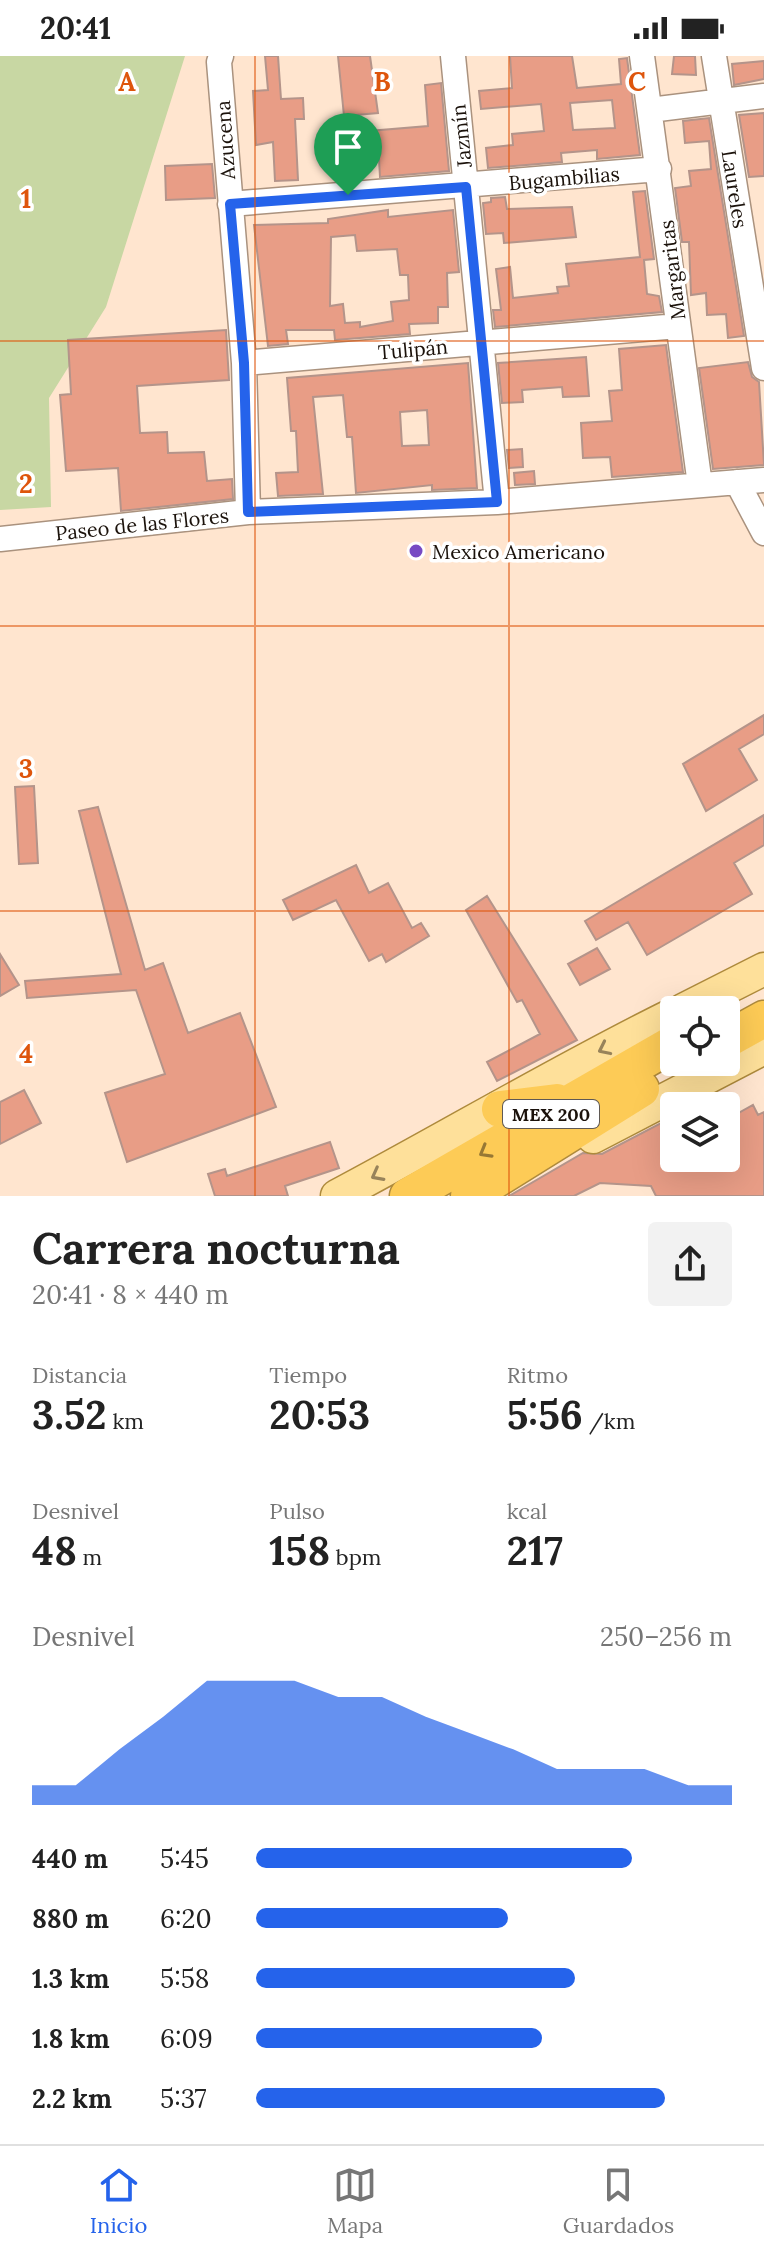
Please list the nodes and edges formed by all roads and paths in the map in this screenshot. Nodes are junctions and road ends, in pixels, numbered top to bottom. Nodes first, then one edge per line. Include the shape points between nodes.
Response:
1 (221, 56) edge
2 (453, 56) edge
3 (642, 56) edge
4 (714, 56) edge
5 (764, 96) edge
6 (722, 101) junction
7 (650, 110) junction
8 (659, 169) junction
9 (466, 187) junction
10 (230, 204) junction
11 (678, 326) junction
12 (481, 343) junction
13 (244, 363) junction
14 (764, 368) edge
15 (764, 480) edge
16 (737, 482) junction
17 (700, 485) junction
18 (497, 502) junction
19 (248, 512) junction
20 (764, 533) edge
21 (0, 539) edge
22 (764, 969) edge
23 (764, 993) edge
24 (711, 996) edge
25 (740, 1006) edge
26 (764, 1019) edge
27 (660, 1021) edge
28 (740, 1032) edge
29 (764, 1048) edge
30 (660, 1051) edge
31 (665, 1076) edge
32 (575, 1100) junction
33 (500, 1109) junction
34 (419, 1190) edge
35 (472, 1195) edge
36 (337, 1196) edge

1 - 10 street, Azucena
2 - 9 street, Jazmín
3 - 7 street, Margaritas
4 - 6 street, Laureles
5 - 6 street
6 - 7 street
6 - 14 street, Laureles
7 - 8 street, Margaritas
8 - 9 street, Bugambilias
8 - 11 street, Margaritas
9 - 10 street, Bugambilias
9 - 12 street, Jazmín
10 - 13 street, Azucena
11 - 12 street, Tulipán
11 - 17 street, Margaritas
12 - 13 street, Tulipán
12 - 18 street, Jazmín
13 - 19 street, Azucena
15 - 16 street, Paseo de las Flores
16 - 17 street, Paseo de las Flores
16 - 20 street
17 - 18 street, Paseo de las Flores
18 - 19 street, Paseo de las Flores
19 - 21 street, Paseo de las Flores
22 - 24 main road
23 - 25 highway
26 - 28 highway
27 -> 33 main road
29 - 35 main road
30 - 32 highway, MEX 200
31 - 35 highway, MEX 200
32 - 33 highway
32 -> 34 highway, MEX 200
33 -> 36 main road

